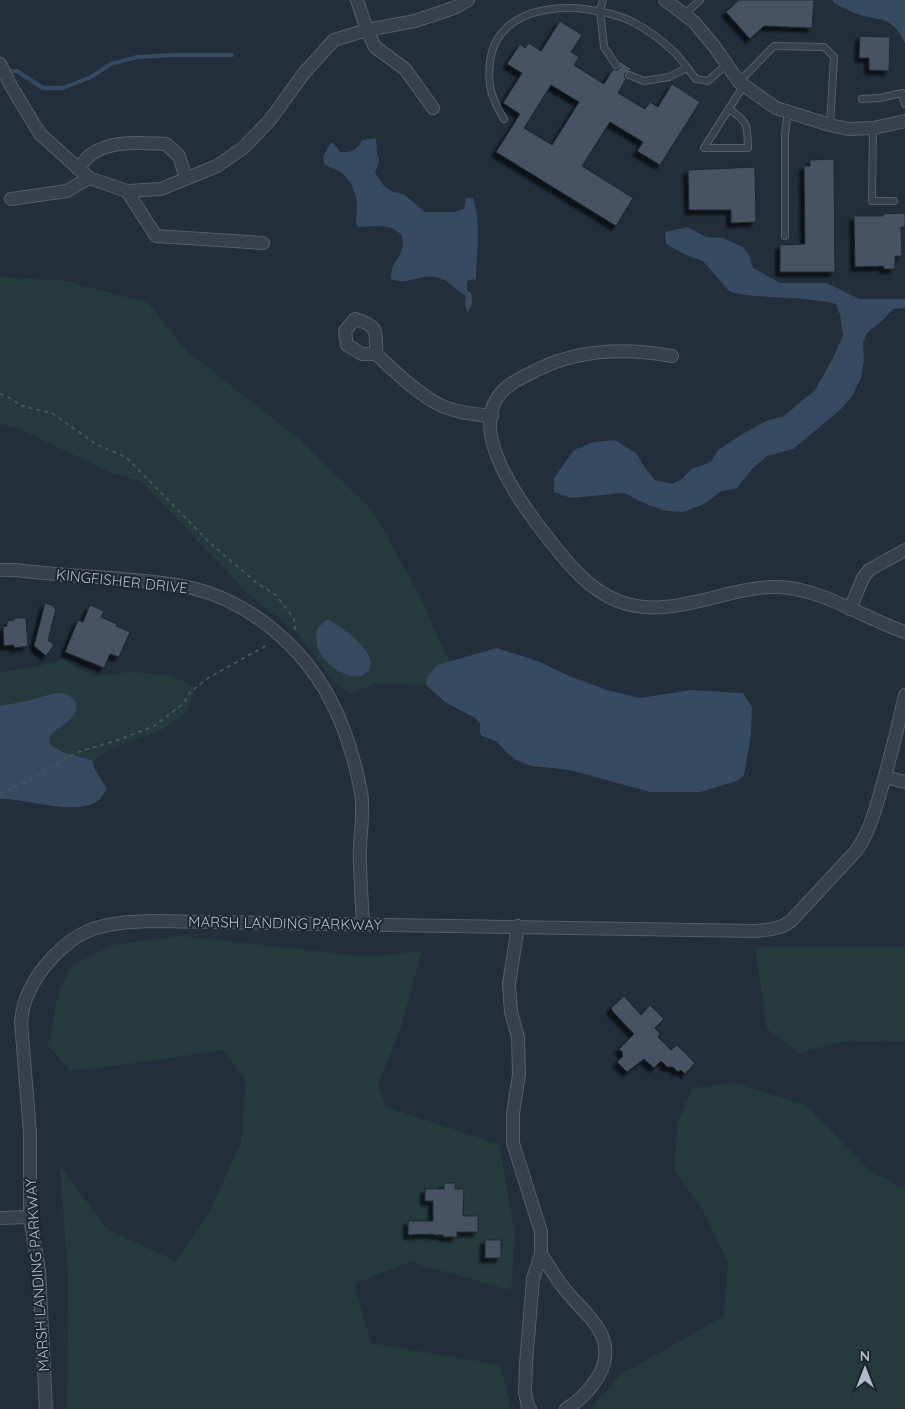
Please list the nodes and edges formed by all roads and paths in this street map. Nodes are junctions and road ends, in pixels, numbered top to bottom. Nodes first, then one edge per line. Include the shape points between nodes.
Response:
1 (357, 0) edge
2 (468, 0) edge
3 (603, 0) edge
4 (665, 0) edge
5 (700, 0) edge
6 (600, 10) junction
7 (684, 15) junction
8 (366, 30) junction
9 (0, 64) edge
10 (727, 64) junction
11 (616, 65) dead end
12 (687, 68) junction
13 (629, 75) dead end
14 (741, 84) junction
15 (862, 99) dead end
16 (905, 104) edge
17 (433, 108) dead end
18 (729, 109) junction
19 (788, 111) junction
20 (504, 119) dead end
21 (905, 122) edge
22 (830, 125) junction
23 (874, 128) junction
24 (78, 169) junction
25 (89, 178) junction
26 (186, 178) junction
27 (127, 191) junction
28 (11, 199) dead end
29 (894, 201) dead end
30 (785, 236) dead end
31 (263, 243) dead end
32 (376, 354) dead end
33 (672, 356) dead end
34 (0, 394) edge
35 (492, 416) junction
36 (905, 550) edge
37 (0, 570) edge
38 (850, 610) junction
39 (905, 632) edge
40 (282, 637) junction
41 (905, 695) edge
42 (885, 777) junction
43 (905, 782) edge
44 (0, 794) edge
45 (362, 925) junction
46 (518, 926) junction
47 (30, 1217) junction
48 (0, 1218) edge
49 (541, 1254) junction
50 (46, 1409) edge
51 (530, 1409) edge
52 (566, 1409) edge

1 - 8 street
2 - 8 street via 415,21
3 - 6 lane
4 - 7 street
5 - 7 lane
6 - 11 lane via 604,47
6 - 12 lane via 629,20 652,34
6 - 20 lane via 547,6 522,15 503,28 491,49 488,77 493,101
7 - 10 street via 699,28
8 - 17 street via 375,47 405,69
8 - 26 street via 334,40 304,73 270,120 243,148 217,166
9 - 24 street via 40,134
10 - 12 lane via 708,82 696,80
10 - 14 street
12 - 13 lane via 668,77 644,81
14 - 18 lane
14 - 19 street via 776,108
14 - 22 lane via 774,46 824,47 834,57
15 - 16 lane via 902,93
18 - 18 lane via 724,117 704,148 748,148 747,125
19 - 22 street
19 - 30 lane
21 - 23 street
22 - 23 street via 848,129
23 - 29 lane via 872,201
24 - 25 street
24 - 26 street via 89,156 109,146 135,142 166,144 179,156
25 - 27 street
25 - 28 street via 67,191
26 - 27 street via 161,189
27 - 31 street via 156,236
32 - 35 street via 443,407
33 - 35 street via 625,351 573,357 552,363 505,388 494,404
34 - 40 path via 22,406 52,413 97,445 126,457 210,543 276,595 294,619 295,629
35 - 38 street via 494,447 505,475 558,551 603,594 638,606 665,608 750,589 774,587 813,594
36 - 38 street via 869,570
37 - 40 street, KINGFISHER DRIVE via 194,588 242,608
38 - 39 street
40 - 44 path via 208,678 190,692 178,709 154,726 78,752
40 - 45 street, KINGFISHER DRIVE via 301,656 330,699 354,763 362,806
41 - 42 street, MARSH LANDING PARKWAY
42 - 43 street
42 - 46 street, MARSH LANDING PARKWAY via 864,840 798,914 783,926 756,931
45 - 46 street, MARSH LANDING PARKWAY
45 - 47 street, MARSH LANDING PARKWAY via 131,922 92,930 62,948 27,994 21,1022 30,1133
46 - 49 street via 510,984 511,1012 518,1037 513,1143 541,1232
47 - 48 street
47 - 50 street, MARSH LANDING PARKWAY via 39,1272
49 - 51 street via 533,1279 526,1363 525,1392
49 - 52 street via 556,1279 592,1319 605,1342 605,1365 592,1387

